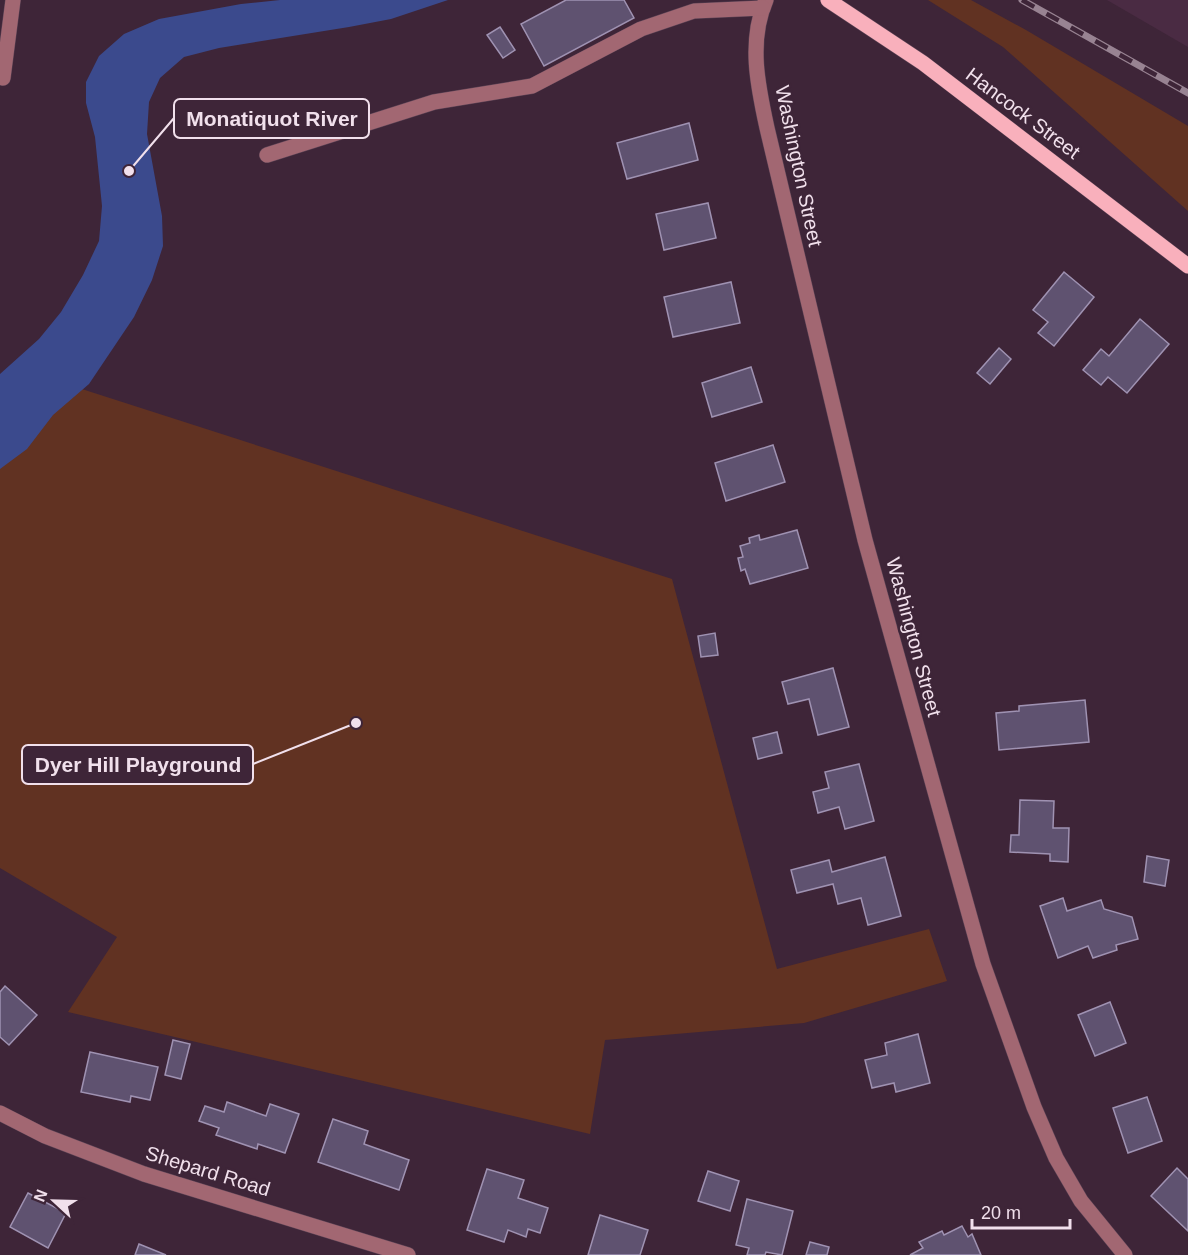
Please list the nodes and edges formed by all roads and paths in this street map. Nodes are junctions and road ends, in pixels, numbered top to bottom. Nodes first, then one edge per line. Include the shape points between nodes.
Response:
1 (13, 0) edge
2 (828, 0) edge
3 (764, 4) edge
4 (3, 78) dead end
5 (267, 155) dead end
6 (1188, 266) edge
7 (0, 1113) edge
8 (408, 1255) edge
9 (1125, 1255) edge

1 - 4 street
2 - 6 main road, Hancock Street via 923,63
3 - 5 street via 694,11 641,29 532,86 434,102
3 - 9 street, Washington Street via 756,54 767,128 862,528 972,928 1030,1096 1056,1158 1086,1208
7 - 8 street, Shepard Road via 45,1136 144,1174

